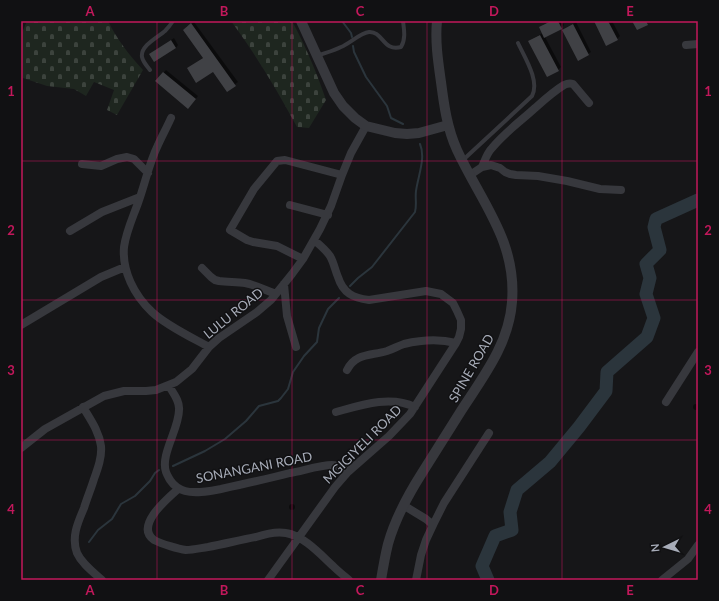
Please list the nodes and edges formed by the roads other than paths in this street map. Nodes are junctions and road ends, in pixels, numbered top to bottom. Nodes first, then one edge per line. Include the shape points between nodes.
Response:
1 (173, 21) edge
2 (300, 21) edge
3 (403, 21) edge
4 (436, 21) edge
5 (518, 43) dead end
6 (698, 44) edge
7 (686, 45) dead end
8 (317, 56) junction
9 (150, 70) dead end
10 (589, 103) dead end
11 (171, 118) dead end
12 (448, 125) junction
13 (366, 126) junction
14 (462, 161) junction
15 (82, 164) dead end
16 (482, 167) junction
17 (148, 173) junction
18 (342, 175) junction
19 (470, 175) junction
20 (622, 190) dead end
21 (140, 198) junction
22 (290, 205) dead end
23 (328, 215) junction
24 (70, 231) dead end
25 (314, 240) junction
26 (303, 259) junction
27 (125, 267) junction
28 (202, 268) dead end
29 (284, 284) junction
30 (276, 294) junction
31 (21, 325) edge
32 (456, 343) junction
33 (209, 347) junction
34 (296, 347) dead end
35 (698, 352) edge
36 (347, 370) dead end
37 (169, 386) junction
38 (666, 402) dead end
39 (83, 407) junction
40 (415, 407) junction
41 (336, 412) dead end
42 (489, 433) dead end
43 (21, 448) edge
44 (348, 472) junction
45 (178, 489) junction
46 (403, 505) junction
47 (433, 525) junction
48 (299, 537) junction
49 (698, 545) edge
50 (102, 580) edge
51 (268, 580) edge
52 (349, 580) edge
53 (381, 580) edge
54 (416, 580) edge
55 (662, 580) edge

1 - 9 lane via 142,52 142,58
2 - 8 street
3 - 8 lane via 404,38 401,46 388,46 379,36 370,32 340,48
4 - 12 street, SPINE ROAD via 436,48
5 - 14 lane via 535,82 532,96
6 - 7 street
8 - 13 street via 334,93 355,118
10 - 16 street via 573,84 568,83 539,104 501,138 491,149
11 - 17 street
12 - 13 street via 406,134
12 - 14 street, SPINE ROAD
13 - 18 street, LULU ROAD
14 - 19 street, SPINE ROAD
15 - 17 street via 101,166 117,158 127,157 134,159
16 - 19 street
16 - 20 street via 491,165 510,174 538,176 600,189
17 - 21 street
18 - 23 street, LULU ROAD
18 - 26 street via 285,160 277,161 254,189 230,230 247,240 277,246
19 - 46 street, SPINE ROAD via 490,210 508,255 513,281 508,325 493,362
21 - 24 street via 102,212
21 - 27 street via 124,246
22 - 23 street
23 - 25 street, LULU ROAD
25 - 26 street, LULU ROAD
25 - 32 street, MGIGIYELI ROAD via 326,251 342,286 353,296 377,300 426,291 447,298 453,303 460,320 461,329
26 - 29 street, LULU ROAD
27 - 31 street via 101,277
27 - 33 street via 135,289 153,313
28 - 30 street via 215,280 244,283
29 - 30 street, LULU ROAD
29 - 34 street via 287,316
30 - 33 street, LULU ROAD via 257,312
32 - 36 street via 432,341 404,344 387,351 361,356 350,364
32 - 40 street, MGIGIYELI ROAD
33 - 37 street, LULU ROAD via 192,369
35 - 38 street
37 - 39 street, LULU ROAD via 156,390 114,393
37 - 45 street, SONANGANI ROAD via 180,409 165,466 168,477
39 - 43 street, LULU ROAD via 45,429
39 - 50 street via 98,434 101,454 76,529 75,544 81,560
40 - 41 street via 383,402
40 - 44 street, MGIGIYELI ROAD via 389,436
42 - 47 street via 444,503
44 - 45 street, SONANGANI ROAD via 331,465 217,489 192,492
44 - 48 street, MGIGIYELI ROAD
45 - 48 street via 154,513 151,520 148,530 156,541 187,550 278,532
46 - 47 street
46 - 53 street, SPINE ROAD via 388,543
47 - 54 street via 421,555
48 - 51 street, MGIGIYELI ROAD
48 - 52 street
49 - 55 street via 688,559

